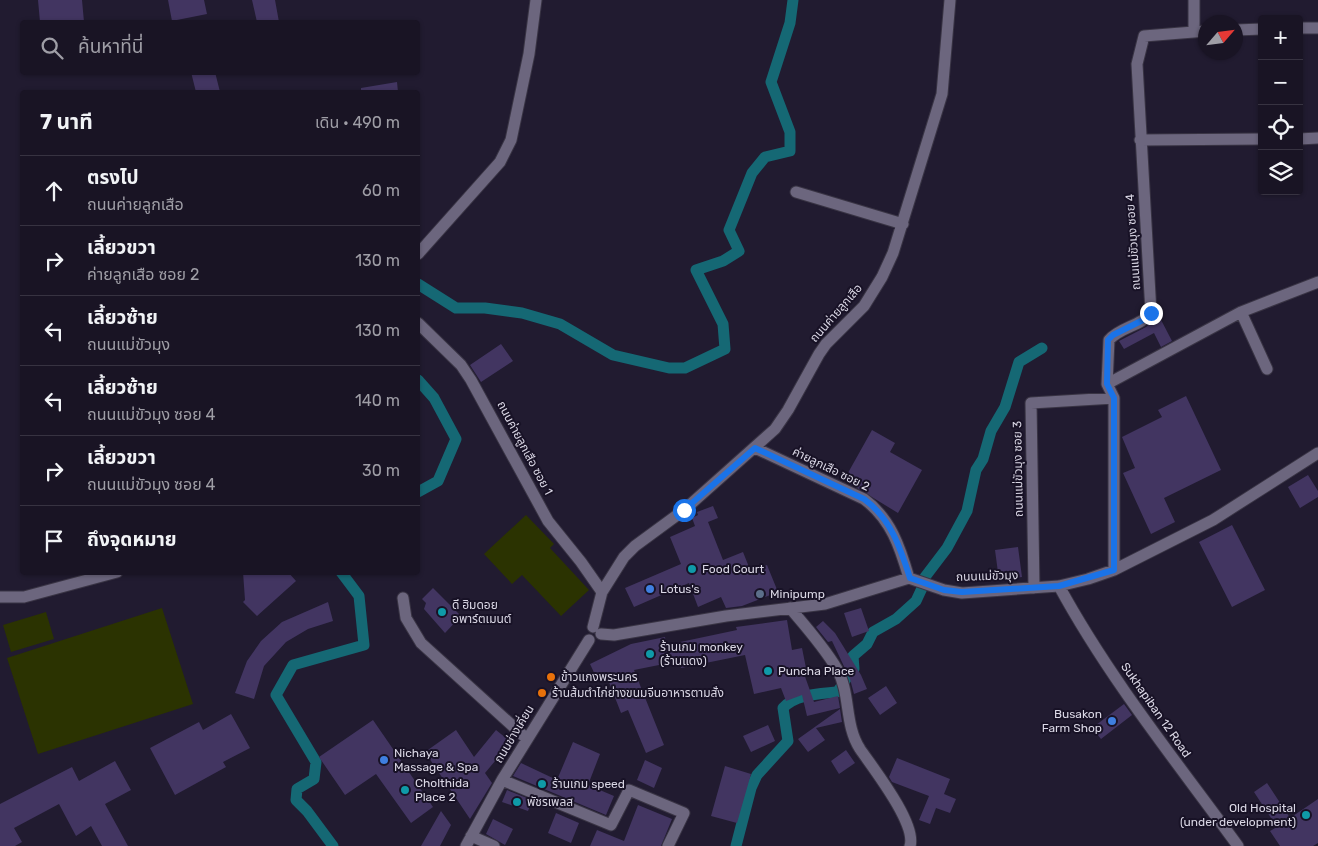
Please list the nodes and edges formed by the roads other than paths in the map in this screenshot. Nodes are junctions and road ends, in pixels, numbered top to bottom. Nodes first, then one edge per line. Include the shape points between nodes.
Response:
1 (536, 0) edge
2 (950, 0) edge
3 (1194, 0) edge
4 (1303, 28) edge
5 (1318, 28) edge
6 (1258, 29) edge
7 (1243, 30) edge
8 (1194, 31) junction
9 (1198, 31) edge
10 (1318, 138) edge
11 (1258, 139) edge
12 (1303, 139) edge
13 (1140, 140) junction
14 (796, 192) dead end
15 (902, 224) junction
16 (420, 252) edge
17 (1318, 282) edge
18 (1241, 312) junction
19 (420, 325) edge
20 (1267, 369) dead end
21 (1107, 384) junction
22 (1114, 398) junction
23 (755, 448) junction
24 (1318, 453) edge
25 (1114, 570) junction
26 (106, 575) edge
27 (910, 578) junction
28 (1059, 586) junction
29 (1034, 588) junction
30 (602, 592) junction
31 (0, 597) edge
32 (403, 598) dead end
33 (790, 608) junction
34 (597, 631) junction
35 (527, 739) junction
36 (502, 780) junction
37 (469, 841) edge
38 (494, 846) edge
39 (668, 846) edge
40 (910, 846) edge
41 (1238, 846) edge

1 - 16 street via 529,54 511,140 500,162
2 - 15 street, ถนนค่ายลูกเสือ via 942,94
3 - 8 street
4 - 5 street
6 - 7 street
8 - 9 street
8 - 13 street, ถนนแม่ขัวมุง ซอย 4 via 1144,36 1137,64
10 - 12 street
11 - 13 street
13 - 21 street, ถนนแม่ขัวมุง ซอย 4 via 1151,313 1108,340
14 - 15 street
15 - 23 street, ถนนค่ายลูกเสือ via 886,269 864,306 826,344 788,410 775,429
17 - 18 street
18 - 20 street
18 - 21 street
19 - 30 street, ถนนค่ายลูกเสือ ซอย 1 via 461,365 548,521
21 - 22 street, ถนนแม่ขัวมุง ซอย 4
22 - 25 street, ถนนแม่ขัวมุง ซอย 4
22 - 29 street, ถนนแม่ขัวมุง ซอย 3 via 1030,403
23 - 27 street, ค่ายลูกเสือ ซอย 2 via 864,499 876,508 894,534
23 - 30 street, ถนนค่ายลูกเสือ via 684,510 635,546 615,569
24 - 25 street, ถนนแม่ขัวมุง via 1213,520
25 - 28 street, ถนนแม่ขัวมุง
26 - 31 street via 24,598
27 - 29 street, ถนนแม่ขัวมุง via 944,590 962,592
27 - 33 street via 825,604
28 - 29 street, ถนนแม่ขัวมุง
28 - 41 street, Sukhapiban 12 Road via 1081,628
30 - 34 street, ถนนค่ายลูกเสือ
32 - 35 street via 406,618 421,643
33 - 34 street via 614,635
33 - 40 street via 837,670 846,688 850,730 895,801 908,830
34 - 35 street, ถนนช่างเคี่ยน via 596,641 589,640
35 - 36 street, ถนนช่างเคี่ยน
36 - 37 street, ถนนช่างเคี่ยน
36 - 39 street via 611,825 629,790 684,813
37 - 38 street

